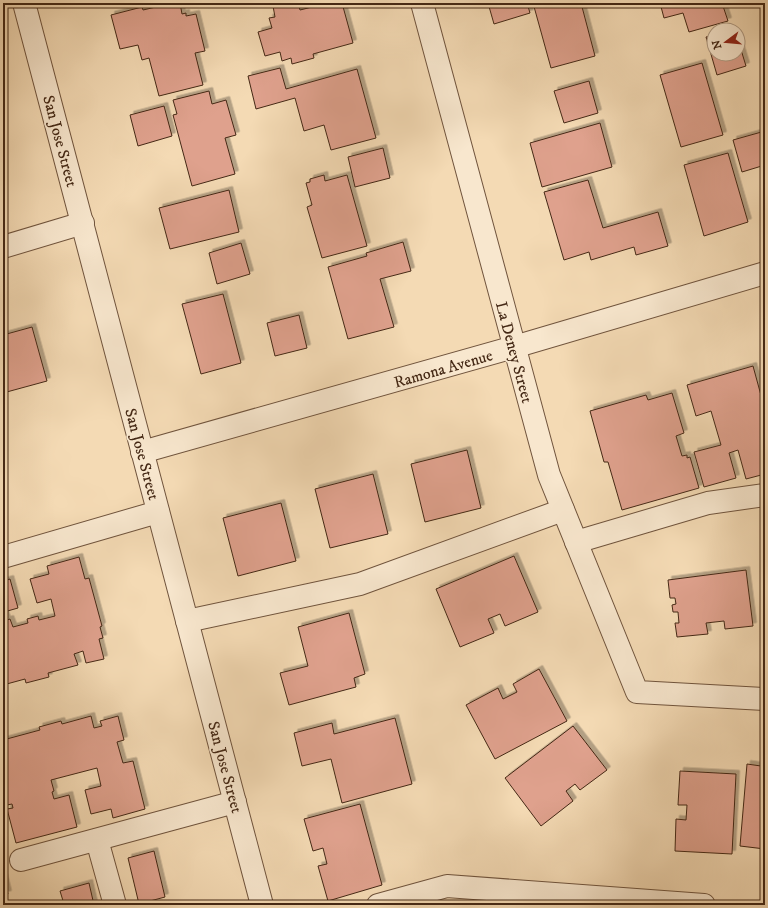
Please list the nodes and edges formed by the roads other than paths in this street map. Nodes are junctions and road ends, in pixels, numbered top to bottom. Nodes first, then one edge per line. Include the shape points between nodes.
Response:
1 (24, 3) edge
2 (422, 3) edge
3 (83, 223) junction
4 (3, 247) edge
5 (765, 273) edge
6 (514, 348) junction
7 (142, 452) junction
8 (765, 496) edge
9 (563, 510) junction
10 (158, 512) junction
11 (576, 542) junction
12 (3, 557) edge
13 (187, 621) junction
14 (765, 699) edge
15 (235, 802) junction
16 (97, 840) junction
17 (21, 860) dead end
18 (114, 905) edge
19 (262, 905) edge
20 (378, 905) edge
21 (704, 905) edge

1 - 3 street, San Jose Street
2 - 6 street, La Deney Street
3 - 4 street
3 - 7 street, San Jose Street
5 - 6 street, Ramona Avenue
6 - 7 street, Ramona Avenue
6 - 9 street, La Deney Street via 549,475
7 - 10 street, San Jose Street
8 - 11 street via 708,503
9 - 11 street, La Deney Street
9 - 13 street via 360,584
10 - 12 street
10 - 13 street, San Jose Street
11 - 14 street, La Deney Street via 637,692
13 - 15 street, San Jose Street
15 - 16 street
15 - 19 street, San Jose Street
16 - 17 street
16 - 18 street
20 - 21 street via 447,886

